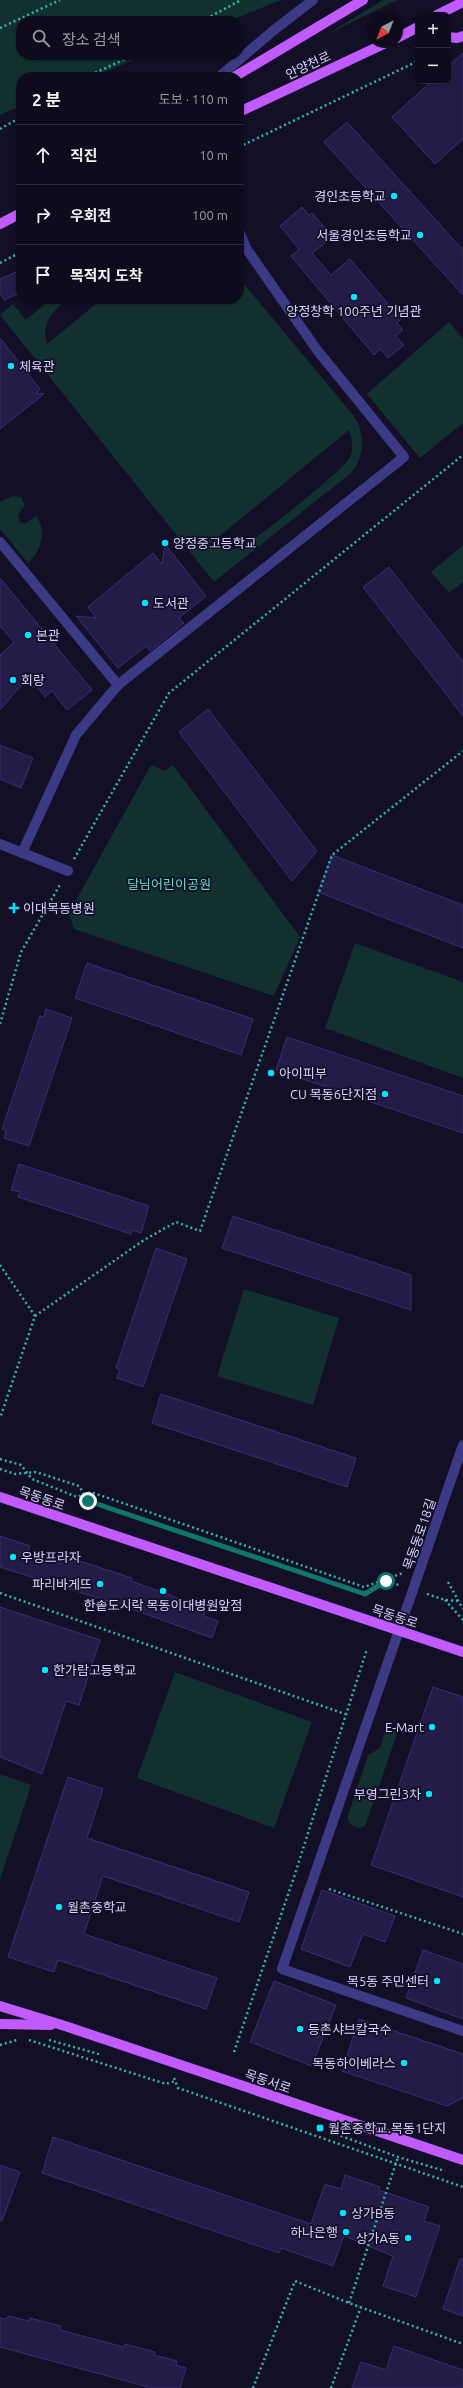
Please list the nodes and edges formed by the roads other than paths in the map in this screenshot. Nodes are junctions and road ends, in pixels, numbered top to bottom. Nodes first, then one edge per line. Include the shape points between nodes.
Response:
1 (313, 0) edge
2 (363, 0) edge
3 (463, 2) edge
4 (443, 12) edge
5 (415, 30) edge
6 (403, 35) edge
7 (463, 36) edge
8 (451, 37) edge
9 (375, 48) edge
10 (244, 56) edge
11 (239, 60) edge
12 (225, 72) edge
13 (242, 72) edge
14 (244, 110) edge
15 (16, 216) edge
16 (0, 224) edge
17 (244, 243) edge
18 (0, 542) edge
19 (118, 685) junction
20 (0, 844) edge
21 (22, 853) junction
22 (68, 871) road end
23 (463, 1445) edge
24 (0, 1497) edge
25 (399, 1631) junction
26 (463, 1652) edge
27 (0, 2006) edge
28 (0, 2024) edge
29 (65, 2026) junction
30 (463, 2031) edge
31 (463, 2160) edge

1 - 10 street
2 - 13 main road
3 - 4 main road
5 - 6 main road
7 - 8 main road
9 - 14 main road, 안양천로
11 - 12 street
15 - 16 main road
17 - 19 street via 317,350 404,457
18 - 19 street
19 - 21 street via 76,735
20 - 21 street
21 - 22 street
23 - 25 street, 목동동로18길
24 - 25 main road, 목동동로
25 - 26 main road, 목동동로
25 - 30 street, 목동동로18길 via 282,1969
27 - 29 main road, 목동서로
28 - 29 main road, 목동서로
29 - 31 main road, 목동서로

